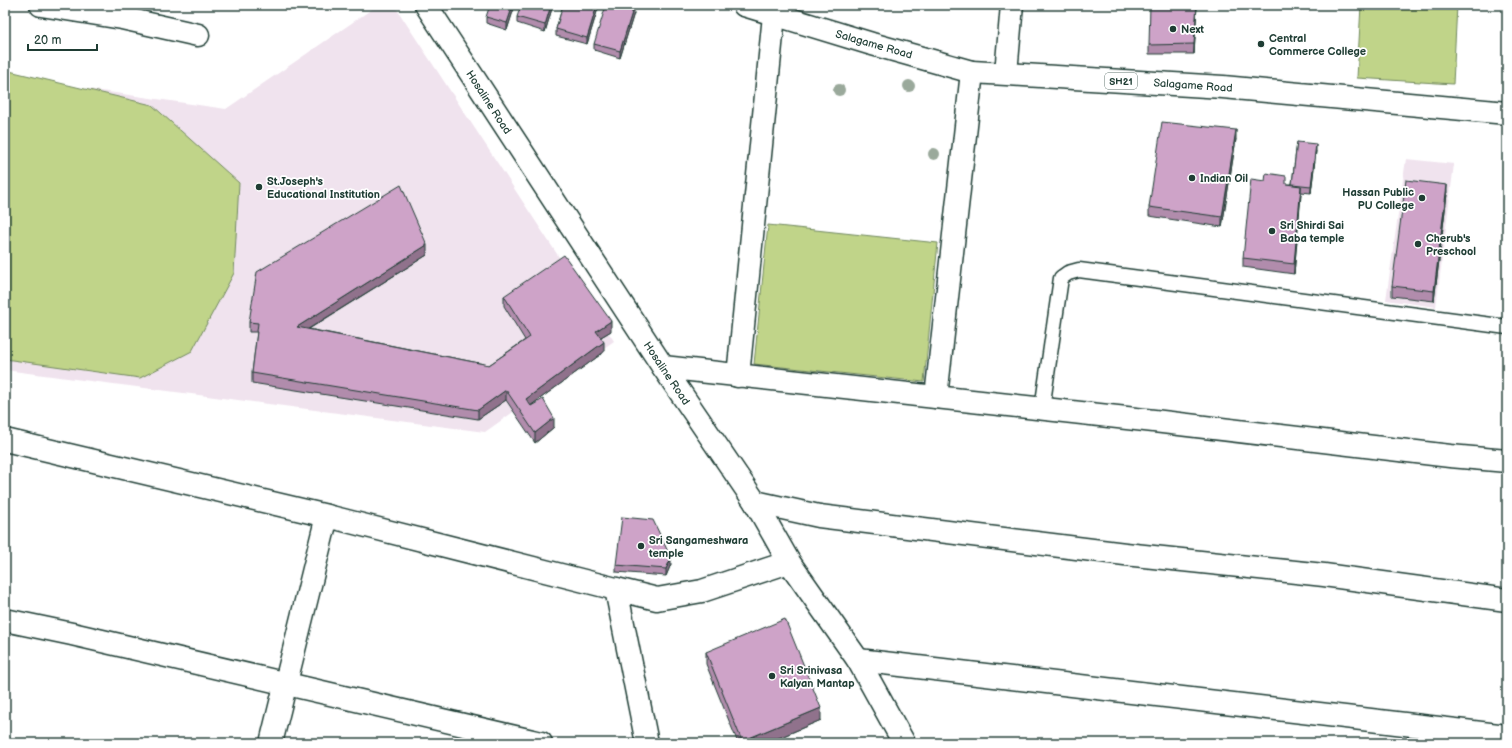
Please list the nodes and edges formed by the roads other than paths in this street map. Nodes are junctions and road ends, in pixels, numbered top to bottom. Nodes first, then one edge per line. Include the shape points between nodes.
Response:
1 (41, 5) edge
2 (426, 5) edge
3 (744, 5) edge
4 (1012, 5) edge
5 (775, 9) edge
6 (123, 12) edge
7 (198, 35) dead end
8 (972, 72) junction
9 (1006, 73) junction
10 (1507, 113) edge
11 (1507, 327) edge
12 (663, 368) junction
13 (738, 376) junction
14 (936, 397) junction
15 (1042, 409) junction
16 (5, 440) edge
17 (1507, 461) edge
18 (755, 502) junction
19 (327, 516) junction
20 (789, 562) junction
21 (616, 589) junction
22 (1507, 600) edge
23 (5, 620) edge
24 (858, 660) junction
25 (285, 685) junction
26 (1507, 736) edge
27 (271, 743) edge
28 (541, 743) edge
29 (646, 743) edge
30 (904, 743) edge

1 - 6 street
2 - 12 street, Hosaline Road
3 - 5 street, Salagame Road / SH21
4 - 9 street
5 - 8 street, Salagame Road / SH21 via 872,44
5 - 13 street
6 - 7 street
8 - 9 street, Salagame Road / SH21
8 - 14 street
9 - 10 street, Salagame Road / SH21 via 1223,87
11 - 15 lane via 1079,270 1061,278
12 - 13 street
12 - 18 street, Hosaline Road
13 - 14 street
14 - 15 street
15 - 17 street
16 - 19 street
18 - 20 street, Hosaline Road
18 - 22 street via 819,516 1125,554 1324,575
19 - 21 street
19 - 25 street
20 - 21 street via 702,591 680,595 657,598
20 - 24 street, Hosaline Road
21 - 29 street
23 - 25 street
24 - 26 street
24 - 30 street, Hosaline Road
25 - 27 street
25 - 28 street

